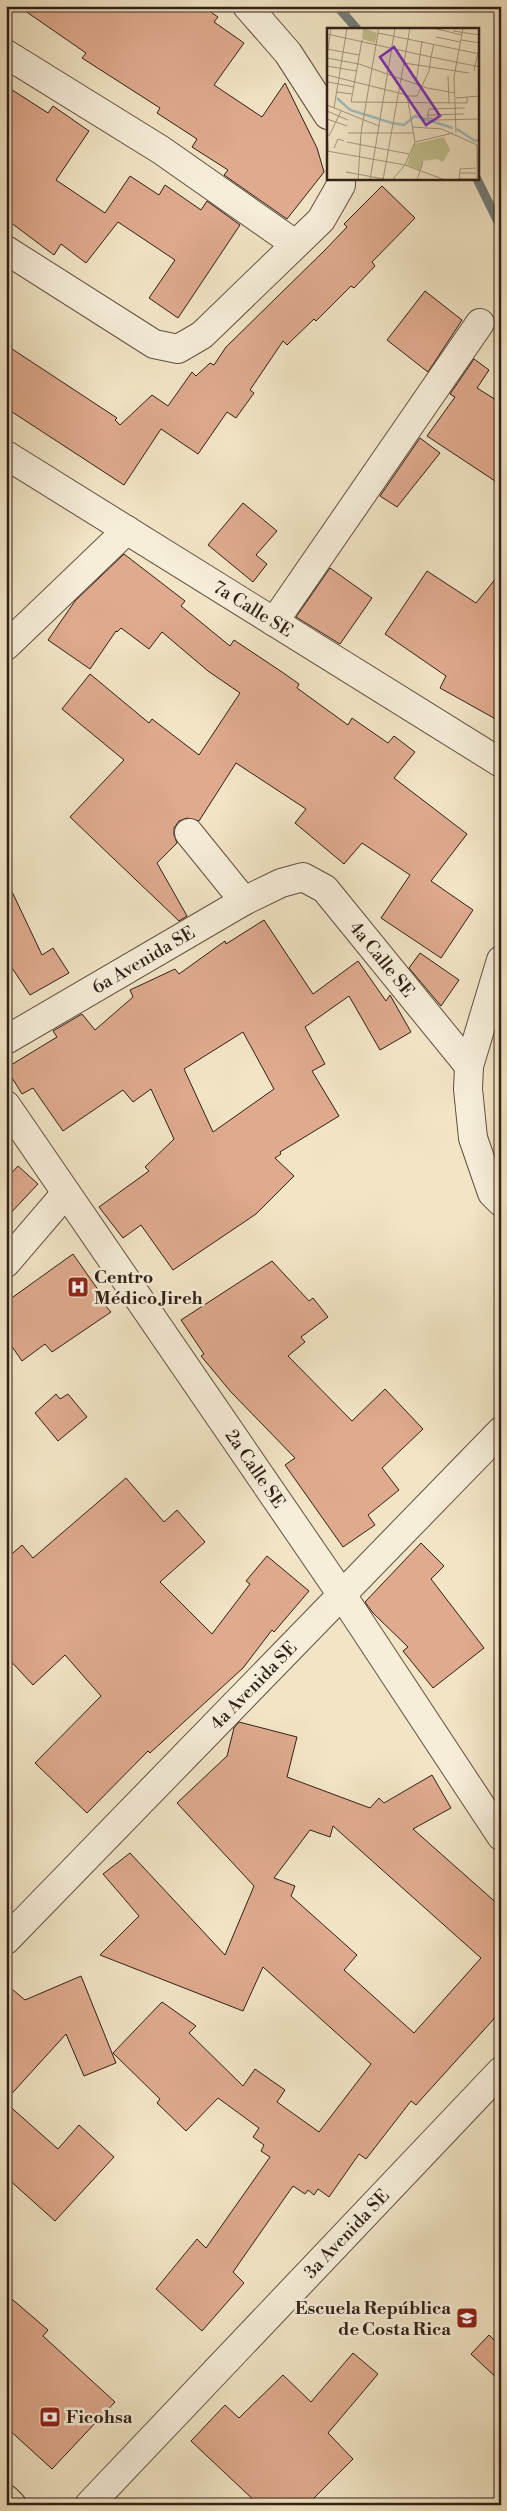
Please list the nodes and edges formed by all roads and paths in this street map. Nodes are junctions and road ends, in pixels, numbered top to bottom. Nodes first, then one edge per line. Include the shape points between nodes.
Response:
1 (247, 6) edge
2 (6, 54) edge
3 (327, 113) edge
4 (341, 180) edge
5 (296, 244) junction
6 (6, 250) edge
7 (480, 323) dead end
8 (6, 455) edge
9 (127, 530) junction
10 (274, 622) junction
11 (6, 646) edge
12 (501, 763) edge
13 (190, 833) dead end
14 (281, 883) joint
15 (244, 901) junction
16 (501, 960) edge
17 (6, 1040) edge
18 (468, 1078) junction
19 (6, 1104) edge
20 (66, 1193) junction
21 (501, 1202) edge
22 (6, 1263) edge
23 (501, 1431) edge
24 (342, 1596) junction
25 (501, 1836) edge
26 (6, 1940) edge
27 (501, 2071) edge
28 (6, 2499) edge
29 (12, 2505) edge
30 (89, 2505) edge

1 - 3 street via 288,53
2 - 5 street via 161,150
4 - 5 street via 320,220
5 - 6 street via 202,335 178,349 154,344
7 - 10 street
8 - 9 street, 7a Calle SE
9 - 10 street, 7a Calle SE
9 - 11 street
10 - 12 street, 7a Calle SE
13 - 15 street
14 - 15 street, 6a Avenida SE
14 - 18 street, 4a Calle SE via 303,877 325,889
15 - 17 street, 6a Avenida SE
16 - 18 street
18 - 21 street via 473,1138 492,1192
19 - 20 street, 2a Calle SE
20 - 22 street
20 - 24 street, 2a Calle SE
23 - 24 street, 4a Avenida SE
24 - 25 street, 2a Calle SE
24 - 26 street, 4a Avenida SE
27 - 30 street, 3a Avenida SE
28 - 29 main road

